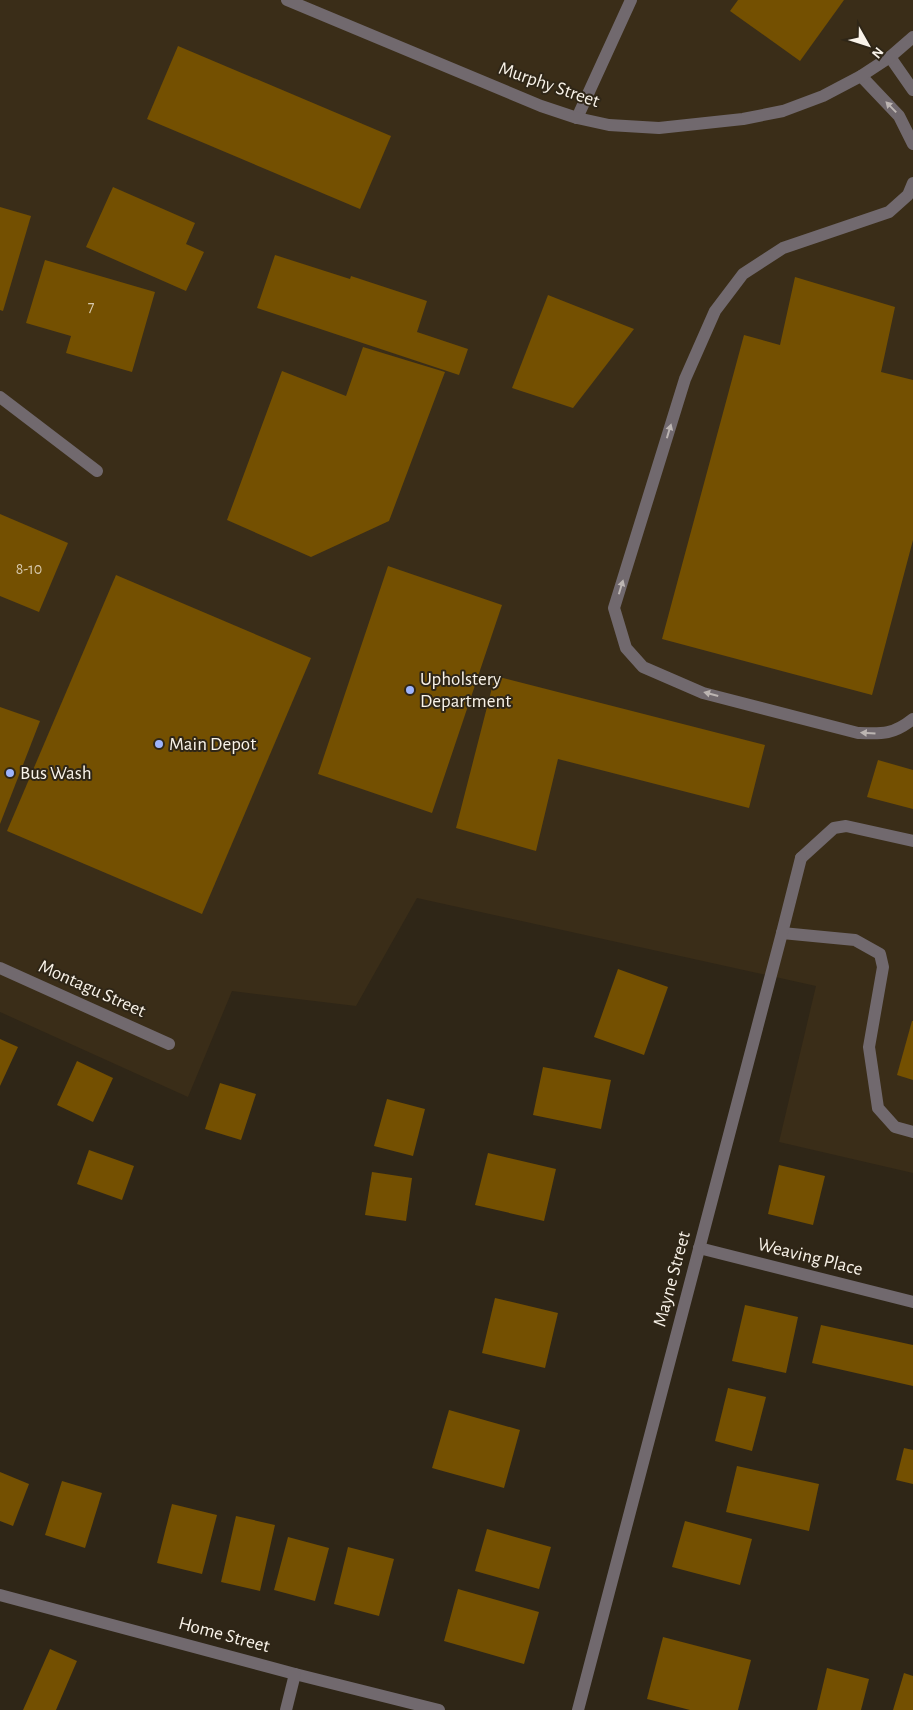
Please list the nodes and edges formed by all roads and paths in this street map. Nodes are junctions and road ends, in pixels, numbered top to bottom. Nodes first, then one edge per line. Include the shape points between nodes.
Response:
1 (288, 0) edge
2 (631, 0) edge
3 (913, 37) edge
4 (890, 57) junction
5 (861, 76) junction
6 (913, 90) edge
7 (577, 118) junction
8 (913, 144) edge
9 (913, 183) edge
10 (0, 397) edge
11 (97, 471) dead end
12 (913, 719) edge
13 (913, 841) edge
14 (782, 933) junction
15 (0, 968) edge
16 (169, 1044) dead end
17 (913, 1132) edge
18 (699, 1248) junction
19 (913, 1302) edge
20 (0, 1595) edge
21 (295, 1674) junction
22 (286, 1710) edge
23 (439, 1710) edge
24 (578, 1710) edge

1 - 7 street, Murphy Street
2 - 7 street
3 - 4 street, Murphy Street
4 - 5 street, Murphy Street
4 - 6 street
5 - 7 street, Murphy Street via 823,96 783,111 743,119 659,128 608,125
8 -> 5 street via 899,116
12 -> 9 street via 882,734 858,732 704,692 643,667 626,648 614,608 685,379 715,311 743,274 783,248 889,212 908,195
10 - 11 street
13 - 14 street, Mayne Street via 846,826 834,828 801,858
14 - 17 street via 855,940 880,954 884,967 869,1048 878,1108 895,1127
14 - 18 street, Mayne Street
15 - 16 street, Montagu Street
18 - 19 street, Weaving Place
18 - 24 street, Mayne Street
20 - 21 street, Home Street
21 - 22 street
21 - 23 street, Home Street

